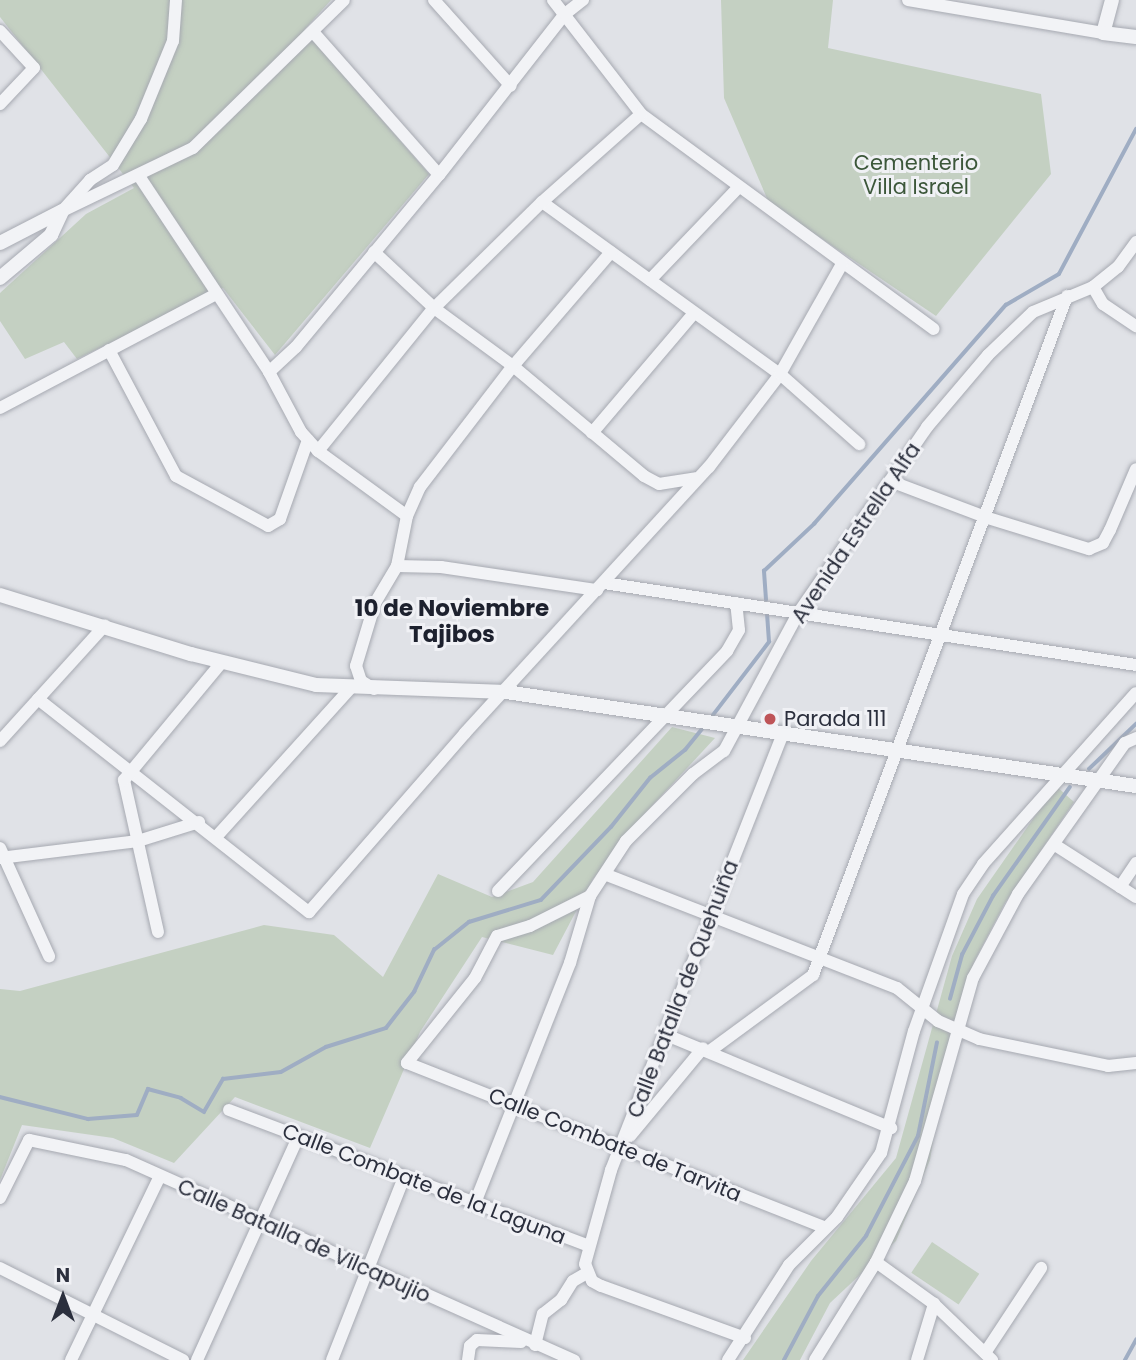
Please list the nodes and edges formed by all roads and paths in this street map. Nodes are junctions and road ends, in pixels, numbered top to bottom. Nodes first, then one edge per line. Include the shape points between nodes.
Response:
1 (176, 0) edge
2 (344, 0) edge
3 (434, 0) edge
4 (553, 0) edge
5 (583, 0) edge
6 (908, 0) edge
7 (1112, 0) edge
8 (999, 6) edge
9 (565, 14) junction
10 (0, 31) edge
11 (314, 33) junction
12 (1103, 33) junction
13 (1136, 37) edge
14 (511, 86) junction
15 (0, 104) edge
16 (641, 114) junction
17 (439, 175) junction
18 (139, 176) junction
19 (738, 188) junction
20 (542, 202) junction
21 (62, 211) junction
22 (0, 243) edge
23 (1136, 243) edge
24 (374, 252) junction
25 (611, 252) junction
26 (842, 264) junction
27 (0, 278) edge
28 (650, 280) junction
29 (1093, 287) junction
30 (216, 295) junction
31 (1068, 296) junction
32 (434, 308) junction
33 (694, 313) junction
34 (1136, 326) edge
35 (934, 329) dead end
36 (109, 351) junction
37 (513, 366) junction
38 (269, 372) junction
39 (780, 374) junction
40 (0, 408) edge
41 (592, 433) junction
42 (308, 440) junction
43 (859, 444) dead end
44 (317, 450) junction
45 (1136, 469) edge
46 (695, 478) junction
47 (890, 481) junction
48 (407, 516) junction
49 (988, 518) junction
50 (397, 566) junction
51 (601, 587) junction
52 (0, 595) edge
53 (736, 603) junction
54 (799, 612) junction
55 (105, 625) junction
56 (938, 633) junction
57 (222, 662) junction
58 (1136, 665) edge
59 (350, 689) junction
60 (374, 689) junction
61 (506, 692) junction
62 (1136, 693) edge
63 (38, 699) junction
64 (669, 716) junction
65 (740, 726) junction
66 (783, 733) junction
67 (1136, 738) edge
68 (0, 741) edge
69 (898, 752) junction
70 (129, 771) junction
71 (1062, 775) junction
72 (1100, 781) junction
73 (1136, 786) edge
74 (199, 822) junction
75 (217, 836) junction
76 (138, 841) junction
77 (1055, 845) junction
78 (1, 855) edge
79 (1136, 863) edge
80 (607, 875) junction
81 (1120, 887) junction
82 (498, 891) dead end
83 (590, 896) junction
84 (1136, 897) edge
85 (711, 917) junction
86 (158, 932) dead end
87 (49, 956) dead end
88 (820, 960) junction
89 (923, 1007) junction
90 (955, 1030) junction
91 (664, 1034) junction
92 (707, 1049) junction
93 (1136, 1063) edge
94 (512, 1104) junction
95 (229, 1110) dead end
96 (891, 1128) junction
97 (299, 1136) junction
98 (621, 1147) junction
99 (160, 1175) junction
100 (404, 1177) junction
101 (0, 1198) edge
102 (475, 1203) junction
103 (260, 1221) junction
104 (824, 1227) junction
105 (588, 1246) junction
106 (876, 1262) junction
107 (0, 1268) edge
108 (1041, 1268) dead end
109 (367, 1271) junction
110 (587, 1273) junction
111 (934, 1304) junction
112 (94, 1313) junction
113 (745, 1338) junction
114 (535, 1345) junction
115 (988, 1356) edge
116 (71, 1360) edge
117 (183, 1360) edge
118 (197, 1360) edge
119 (332, 1360) edge
120 (468, 1360) edge
121 (574, 1360) edge
122 (728, 1360) edge
123 (815, 1360) edge
124 (917, 1360) edge

1 - 21 street via 173,41 141,119 113,165 90,180
2 - 11 street
3 - 14 street
4 - 9 street
5 - 9 street
6 - 8 street
7 - 12 street
8 - 12 street
9 - 14 street
9 - 16 street
10 - 15 street via 34,68
11 - 17 street
11 - 18 street via 193,148
12 - 13 street
14 - 17 street
16 - 19 street
16 - 20 street
17 - 24 street
18 - 21 street
18 - 30 street
19 - 26 street
19 - 28 street
20 - 25 street
20 - 32 street
21 - 22 street
21 - 27 street via 51,235
23 - 29 street, Avenida Estrella Alfa via 1118,267
24 - 32 street
24 - 38 street via 296,347
25 - 28 street
25 - 37 street
26 - 35 street
26 - 39 street
28 - 33 street
29 - 31 street, Avenida Estrella Alfa
29 - 34 street via 1103,304
30 - 36 street
30 - 38 street
31 - 47 street, Avenida Estrella Alfa via 1033,312 988,355 927,427
31 - 49 street
32 - 37 street
32 - 44 street
33 - 39 street
33 - 41 street
36 - 40 street
36 - 42 street via 176,476 268,526 280,519
37 - 41 street
37 - 48 street via 420,487
38 - 42 street
39 - 43 street
39 - 46 street via 709,467
41 - 46 street via 659,484
42 - 44 street
44 - 48 street
45 - 49 street via 1111,530 1103,543 1089,549
46 - 51 street
47 - 49 street
47 - 54 street, Avenida Estrella Alfa
48 - 50 street
49 - 56 street
50 - 51 street via 442,567
50 - 60 street via 375,603 356,666 360,681
51 - 53 street
51 - 61 street
52 - 55 street
53 - 54 street
53 - 64 street via 741,620 735,639
54 - 56 street
54 - 65 street, Avenida Estrella Alfa
55 - 57 street
55 - 63 street
56 - 58 street
56 - 69 street
57 - 59 street
57 - 70 street
59 - 60 street
59 - 75 street
60 - 61 street
61 - 64 street
61 - 75 street via 309,912
62 - 71 street
63 - 68 street
63 - 70 street
64 - 65 street
64 - 82 street via 640,740
65 - 66 street
65 - 80 street, Avenida Estrella Alfa via 724,751 693,774 626,841
66 - 69 street
66 - 85 street, Calle Batalla de Quehuiña
67 - 72 street via 1125,743
69 - 71 street
69 - 88 street
70 - 74 street
70 - 76 street via 124,780
71 - 72 street
71 - 89 street via 962,894
72 - 73 street
72 - 77 street
74 - 75 street
74 - 76 street
76 - 78 street
76 - 86 street
77 - 81 street
77 - 90 street via 1018,894 973,978
78 - 87 street
79 - 81 street
80 - 83 street, Avenida Estrella Alfa
80 - 85 street
81 - 84 street
83 - 94 street via 570,962
83 - 94 street, Calle Combate de Tarvita via 530,926 497,936 475,978 407,1063
85 - 88 street
85 - 91 street, Calle Batalla de Quehuiña
88 - 89 street via 897,988
88 - 92 street via 813,975
89 - 90 street
89 - 96 street
90 - 93 street via 1086,1063
90 - 106 street via 927,1150
91 - 92 street
91 - 98 street, Calle Batalla de Quehuiña
92 - 96 street
92 - 98 street
94 - 98 street, Calle Combate de Tarvita
94 - 102 street
95 - 97 street, Calle Combate de la Laguna
96 - 104 street via 867,1178
97 - 100 street, Calle Combate de la Laguna
97 - 103 street
98 - 104 street, Calle Combate de Tarvita
98 - 105 street, Calle Batalla de Quehuiña
99 - 101 street, Calle Batalla de Vilcapujio via 126,1160 29,1140
99 - 103 street, Calle Batalla de Vilcapujio
99 - 112 street
100 - 102 street, Calle Combate de la Laguna
100 - 109 street
102 - 105 street, Calle Combate de la Laguna
103 - 109 street, Calle Batalla de Vilcapujio
103 - 118 street
104 - 113 street via 789,1265
105 - 110 street, Calle Combate de la Laguna
106 - 111 street
106 - 123 street
107 - 112 street
108 - 115 street
109 - 114 street, Calle Batalla de Vilcapujio
109 - 119 street
110 - 113 street via 601,1286
110 - 114 street via 573,1281 561,1300 543,1314
111 - 115 street
111 - 124 street
112 - 116 street
112 - 117 street
113 - 122 street
114 - 120 street via 477,1340 470,1346
114 - 121 street, Calle Batalla de Vilcapujio

